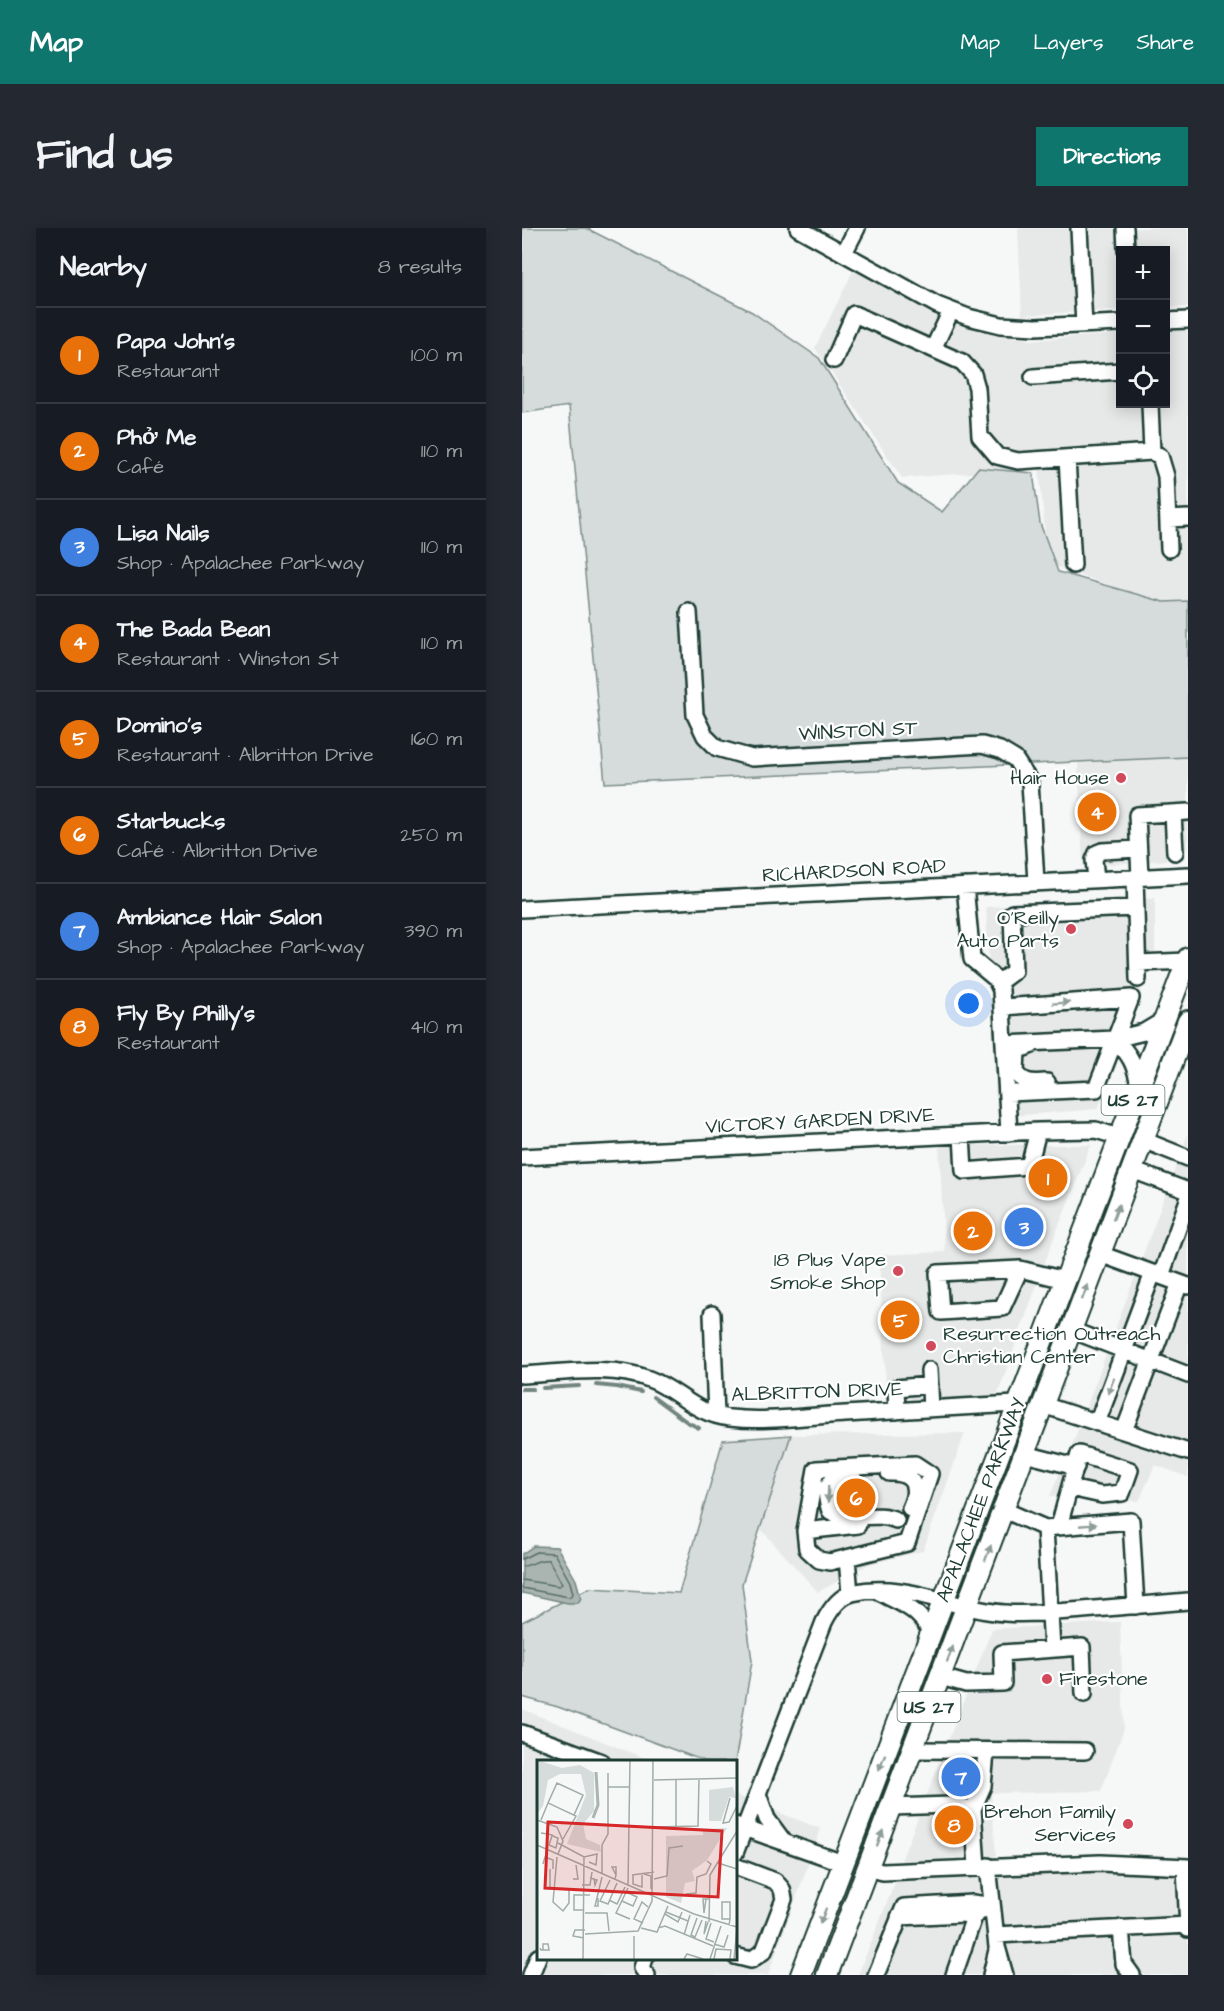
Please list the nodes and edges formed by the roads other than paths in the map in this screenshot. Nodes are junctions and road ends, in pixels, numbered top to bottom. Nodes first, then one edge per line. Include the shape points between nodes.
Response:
1 (798, 228) edge
2 (857, 228) edge
3 (1079, 228) edge
4 (1125, 228) edge
5 (1126, 246) edge
6 (844, 253) junction
7 (951, 310) junction
8 (1188, 320) edge
9 (1170, 321) edge
10 (1116, 323) edge
11 (1084, 325) junction
12 (933, 349) junction
13 (834, 360) dead end
14 (1116, 372) edge
15 (1033, 377) dead end
16 (1150, 408) edge
17 (1152, 452) junction
18 (1066, 458) junction
19 (1168, 519) junction
20 (1188, 519) edge
21 (1169, 549) dead end
22 (1073, 565) dead end
23 (689, 612) dead end
24 (1181, 812) edge
25 (1138, 849) junction
26 (1175, 852) dead end
27 (1188, 875) edge
28 (1138, 877) junction
29 (1096, 879) junction
30 (1036, 882) junction
31 (965, 886) junction
32 (1136, 908) junction
33 (522, 909) edge
34 (1187, 960) edge
35 (998, 983) junction
36 (1002, 1006) junction
37 (1164, 1020) junction
38 (1188, 1021) edge
39 (1115, 1040) junction
40 (1038, 1043) junction
41 (1004, 1044) junction
42 (1100, 1079) junction
43 (1139, 1085) junction
44 (1007, 1093) junction
45 (1038, 1131) junction
46 (1009, 1133) junction
47 (962, 1135) junction
48 (1119, 1137) junction
49 (1143, 1140) junction
50 (522, 1157) edge
51 (1188, 1158) edge
52 (1132, 1170) junction
53 (1188, 1191) edge
54 (1188, 1200) edge
55 (1100, 1254) junction
56 (1020, 1269) junction
57 (1157, 1274) junction
58 (1184, 1284) edge
59 (1063, 1286) junction
60 (712, 1314) dead end
61 (1071, 1330) junction
62 (1043, 1338) junction
63 (1124, 1350) junction
64 (1151, 1360) junction
65 (522, 1375) edge
66 (1188, 1375) edge
67 (1017, 1404) junction
68 (1043, 1405) junction
69 (931, 1409) junction
70 (897, 1411) junction
71 (716, 1415) junction
72 (1097, 1423) junction
73 (1124, 1431) junction
74 (1188, 1452) edge
75 (1025, 1454) junction
76 (1077, 1461) junction
77 (1070, 1488) junction
78 (1004, 1510) junction
79 (896, 1520) junction
80 (1052, 1528) junction
81 (805, 1531) junction
82 (907, 1543) junction
83 (847, 1558) junction
84 (876, 1591) junction
85 (850, 1594) junction
86 (943, 1600) junction
87 (1188, 1601) edge
88 (1136, 1606) junction
89 (967, 1608) junction
90 (1050, 1613) junction
91 (931, 1632) junction
92 (1052, 1649) junction
93 (941, 1677) junction
94 (1084, 1694) dead end
95 (522, 1732) edge
96 (913, 1750) junction
97 (1085, 1751) dead end
98 (986, 1752) junction
99 (597, 1760) edge
100 (758, 1794) junction
101 (892, 1807) junction
102 (973, 1809) junction
103 (740, 1826) edge
104 (784, 1842) junction
105 (736, 1848) edge
106 (843, 1863) junction
107 (736, 1866) edge
108 (983, 1867) junction
109 (1186, 1867) edge
110 (868, 1869) junction
111 (990, 1902) junction
112 (902, 1912) junction
113 (974, 1917) junction
114 (848, 1922) junction
115 (1188, 1927) edge
116 (1121, 1928) junction
117 (997, 1941) junction
118 (736, 1956) edge
119 (537, 1960) edge
120 (645, 1960) edge
121 (531, 1975) edge
122 (647, 1975) edge
123 (801, 1975) edge
124 (827, 1975) edge
125 (876, 1975) edge
126 (954, 1975) edge
127 (991, 1975) edge
128 (1005, 1975) edge
129 (1132, 1975) edge

1 - 6 street
2 - 6 street
3 - 11 street
4 - 5 street
6 - 7 street
7 - 11 street via 1001,325
7 - 12 street
8 - 9 street
10 - 11 street
12 - 13 street via 854,314
12 - 18 street via 962,362 973,374 981,436 997,456 1018,461
14 - 15 street
16 - 17 street
17 - 18 street
17 - 19 street via 1163,463
18 - 22 street
19 - 20 street
19 - 21 street
23 - 30 street, WINSTON ST via 695,715 705,736 717,748 752,758 982,745 1000,750 1016,759 1030,782
24 - 25 street via 1137,815
24 - 26 street
25 - 28 street
25 - 29 street via 1097,853
27 - 28 street, RICHARDSON ROAD
28 - 29 street, RICHARDSON ROAD
28 - 32 street
29 - 30 street, RICHARDSON ROAD
30 - 31 street, RICHARDSON ROAD
31 - 33 street, RICHARDSON ROAD
31 - 35 street via 972,959
32 - 34 street via 1138,971
32 - 35 street via 1011,913 1014,971
34 - 37 main road, APALACHEE PARKWAY / US 27
35 - 36 street
36 -> 39 street via 1131,998
36 - 41 street
37 - 39 street via 1144,1032
37 - 43 main road, APALACHEE PARKWAY / US 27
38 - 49 main road, APALACHEE PARKWAY / US 27
39 - 40 street
39 - 42 street
39 - 43 street via 1129,1054
40 - 41 street
40 - 42 street via 1017,1051 1017,1072 1024,1081
41 - 44 street
42 - 44 street via 1096,1089
43 - 48 main road, APALACHEE PARKWAY / US 27
44 - 46 street
45 - 46 street, VICTORY GARDEN DRIVE
45 - 47 street via 1029,1166 964,1171
45 - 48 street, VICTORY GARDEN DRIVE via 1096,1130
46 - 47 street, VICTORY GARDEN DRIVE
47 - 50 street, VICTORY GARDEN DRIVE
48 - 52 main road via 1129,1149
48 - 59 main road, APALACHEE PARKWAY / US 27
49 - 51 street
49 - 52 main road, APALACHEE PARKWAY / US 27
52 - 53 street
55 -> 52 main road, APALACHEE PARKWAY / US 27
54 - 57 street
55 - 57 street
61 -> 55 main road, APALACHEE PARKWAY / US 27
56 - 56 street via 938,1273 941,1312 1002,1308
56 - 59 street
57 - 58 street
57 - 63 street
58 - 64 street
59 - 61 main road via 1064,1321
59 - 62 main road, APALACHEE PARKWAY / US 27
60 - 71 street
61 - 62 main road
61 - 63 street
61 - 68 main road, APALACHEE PARKWAY / US 27
62 - 67 main road, APALACHEE PARKWAY / US 27
63 - 64 street
63 -> 72 street
64 - 66 street
64 - 73 street
65 - 71 street, ALBRITTON DRIVE via 629,1373 650,1379 693,1407
67 - 69 street, ALBRITTON DRIVE
67 - 86 main road, APALACHEE PARKWAY / US 27
68 - 72 street
68 - 75 main road, APALACHEE PARKWAY / US 27
69 - 70 street, ALBRITTON DRIVE
69 - 70 street via 930,1378 896,1388
70 - 71 street, ALBRITTON DRIVE via 748,1419
72 - 73 street
73 - 74 street
75 - 76 street
75 - 78 main road, APALACHEE PARKWAY / US 27
76 - 77 street
76 - 77 street via 1130,1470 1122,1493 1102,1495
77 - 80 street
78 - 80 street
89 -> 78 main road, APALACHEE PARKWAY / US 27
79 - 81 street
79 - 82 street
82 -> 79 street via 908,1511 915,1491 909,1477 897,1473 839,1476 828,1484 830,1511 839,1517 885,1515
80 -> 88 street via 1131,1521
80 - 90 street
81 - 82 street via 816,1469 915,1464 930,1474
81 - 83 street via 807,1549 819,1560
82 - 83 street
83 - 85 street
84 - 85 street
84 - 86 street via 909,1592
84 - 91 street via 913,1609
85 - 100 street via 829,1611
86 - 89 street
86 - 91 main road, APALACHEE PARKWAY / US 27
87 - 88 street
88 - 90 street
89 - 90 street
93 -> 89 main road, APALACHEE PARKWAY / US 27
90 - 92 street
91 -> 106 main road, APALACHEE PARKWAY / US 27
92 - 93 street via 1002,1653 1003,1683 966,1684
92 - 94 street via 1082,1647
93 - 96 main road, APALACHEE PARKWAY / US 27
95 - 99 street
96 - 98 street
96 - 101 main road, APALACHEE PARKWAY / US 27
97 - 98 street
98 - 102 street via 983,1786
100 - 103 street
100 - 104 street via 767,1820
101 - 102 street via 950,1805
110 -> 101 main road, APALACHEE PARKWAY / US 27
102 - 108 street
103 - 104 street
103 - 105 street
104 - 106 street
106 - 114 main road via 848,1871
106 -> 123 main road, APALACHEE PARKWAY / US 27
107 - 118 street via 775,1881 784,1899 764,1951 751,1960
108 - 109 street via 1101,1863
108 - 110 street via 883,1872
108 - 111 street
109 - 115 street
110 - 114 main road, APALACHEE PARKWAY / US 27
111 - 112 street
111 - 113 street
111 - 117 street
112 - 113 street
112 - 125 street
113 - 126 street
114 - 124 main road, APALACHEE PARKWAY / US 27
115 - 116 street
116 - 117 street
116 - 129 street via 1124,1964
117 - 127 street
117 - 128 street
119 - 121 street
120 - 122 street via 642,1968

